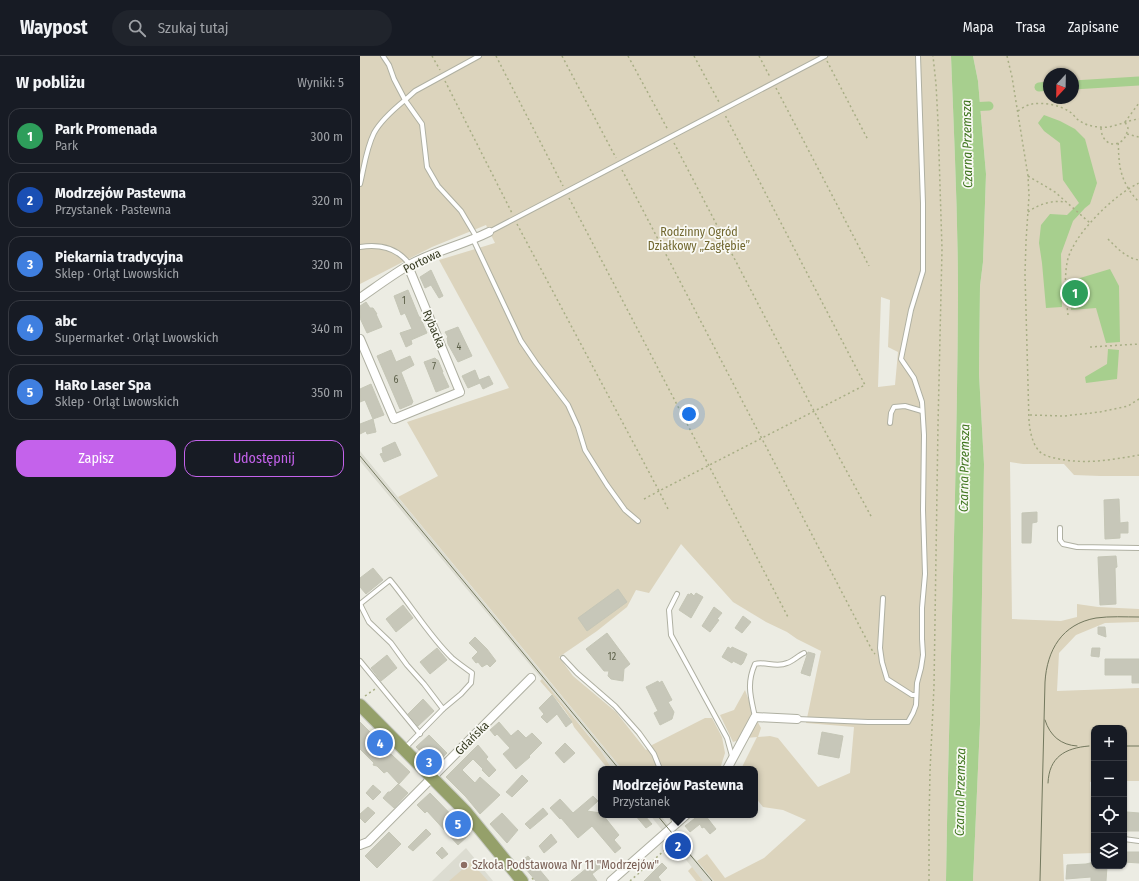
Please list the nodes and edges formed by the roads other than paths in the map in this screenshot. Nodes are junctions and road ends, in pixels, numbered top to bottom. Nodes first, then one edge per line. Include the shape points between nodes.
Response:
1 (383, 56) edge
2 (480, 56) edge
3 (824, 56) edge
4 (918, 56) edge
5 (474, 58) edge
6 (405, 100) junction
7 (360, 184) edge
8 (489, 232) joint
9 (475, 239) junction
10 (360, 247) edge
11 (409, 265) junction
12 (360, 298) edge
13 (360, 339) edge
14 (922, 411) junction
15 (890, 423) dead end
16 (638, 521) dead end
17 (1060, 528) dead end
18 (1139, 548) edge
19 (677, 594) dead end
20 (883, 598) dead end
21 (360, 604) edge
22 (804, 653) dead end
23 (563, 658) dead end
24 (360, 661) edge
25 (531, 678) dead end
26 (915, 694) junction
27 (362, 701) edge
28 (443, 710) junction
29 (755, 717) junction
30 (797, 719) joint
31 (420, 734) junction
32 (404, 749) junction
33 (733, 759) junction
34 (659, 766) edge
35 (729, 766) edge
36 (432, 778) junction
37 (673, 818) edge
38 (683, 818) edge
39 (675, 825) junction
40 (1127, 839) edge
41 (1139, 841) edge
42 (360, 845) edge
43 (613, 880) edge
44 (522, 881) edge

1 - 6 lane
2 - 5 lane
3 - 8 lane
4 - 14 lane via 923,271 901,359 914,378 922,402
5 - 6 lane via 415,91
6 - 7 lane via 374,133
6 - 9 lane via 422,124 427,167 438,186 461,210
8 - 9 street, Portowa
9 - 11 street, Portowa
9 - 16 lane via 521,341 568,405 585,450 607,485 625,510
10 - 11 lane via 384,247 399,253
11 - 12 street, Portowa
11 - 13 street, Rybacka via 460,392 394,419
14 - 15 lane via 905,406 894,407
14 - 26 lane via 925,574 922,608 923,655
17 - 18 lane via 1060,540 1063,544 1077,547
19 - 33 lane via 669,610 671,635 727,738
20 - 26 lane via 880,648 887,679 912,695
21 - 28 lane via 369,622 391,643
21 - 28 lane via 390,580 452,658 472,673 471,683
22 - 29 lane via 788,664 755,664 750,674 750,694
23 - 34 lane via 577,674 615,706 654,754
24 - 31 lane
25 - 36 street, Gdańska
26 - 30 lane via 914,713 908,722
27 - 32 main road
28 - 31 lane
29 - 30 street
29 - 33 street
31 - 32 lane
32 - 36 main road
33 - 35 street
36 - 42 street, Gdańska via 368,842
36 - 44 main road via 466,812
37 - 39 lane
38 - 39 street
39 - 43 street
40 - 41 lane

